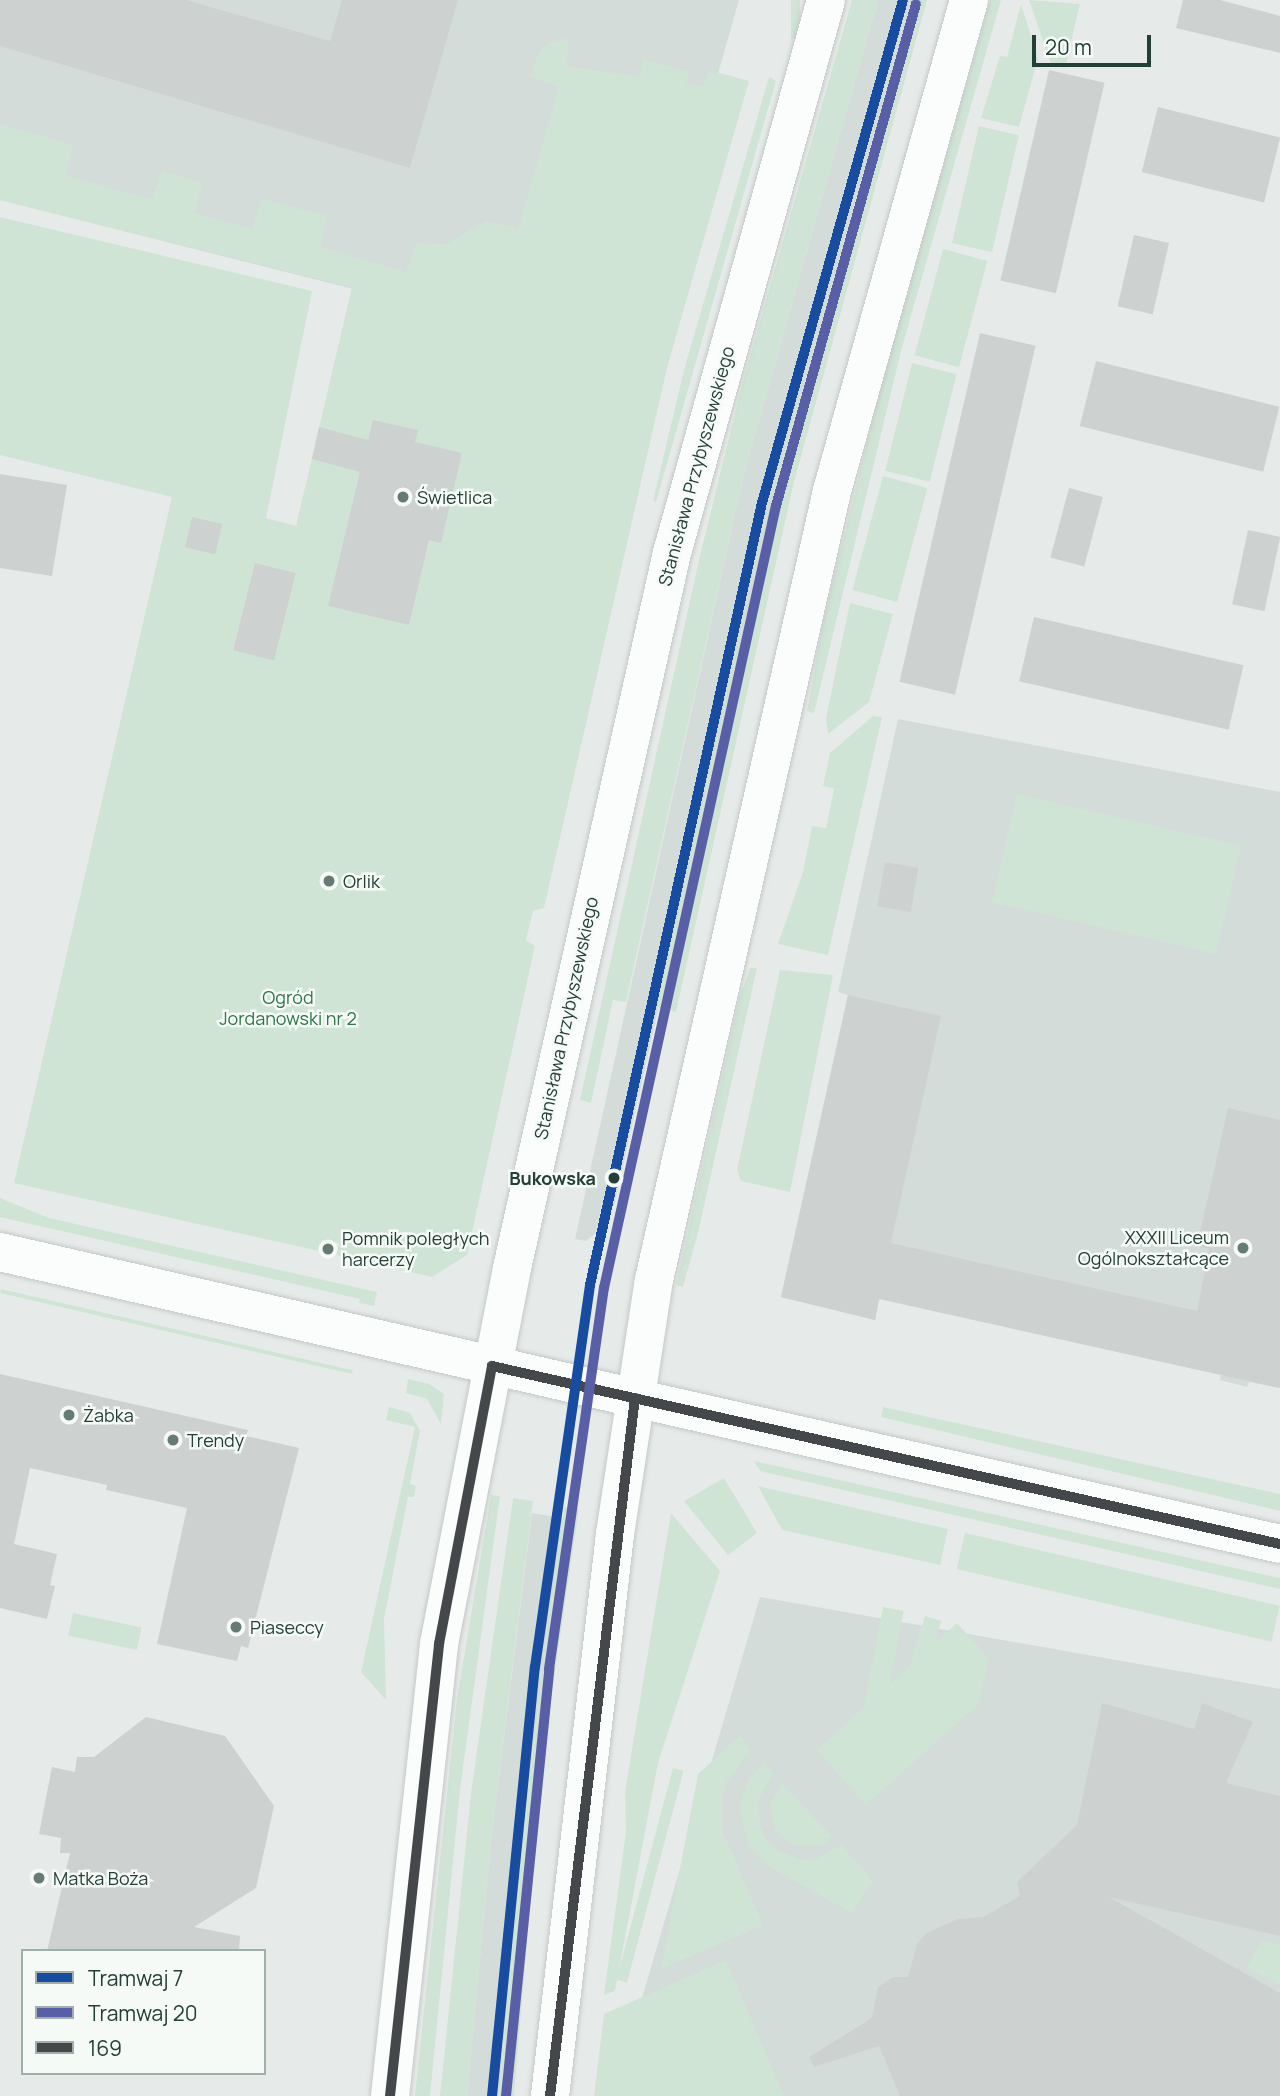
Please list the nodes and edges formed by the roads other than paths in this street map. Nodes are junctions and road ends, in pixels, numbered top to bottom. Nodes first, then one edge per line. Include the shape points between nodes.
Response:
1 (826, 0) edge
2 (969, 0) edge
3 (0, 1252) edge
4 (492, 1366) junction
5 (635, 1398) junction
6 (1280, 1544) edge
7 (390, 2096) edge
8 (550, 2096) edge

1 - 4 main road, Stanisława Przybyszewskiego via 672,553
2 - 5 main road via 832,491 654,1280
3 - 4 main road
4 - 5 main road
4 - 7 main road, Stanisława Przybyszewskiego via 439,1644
5 - 6 main road
5 - 8 main road

